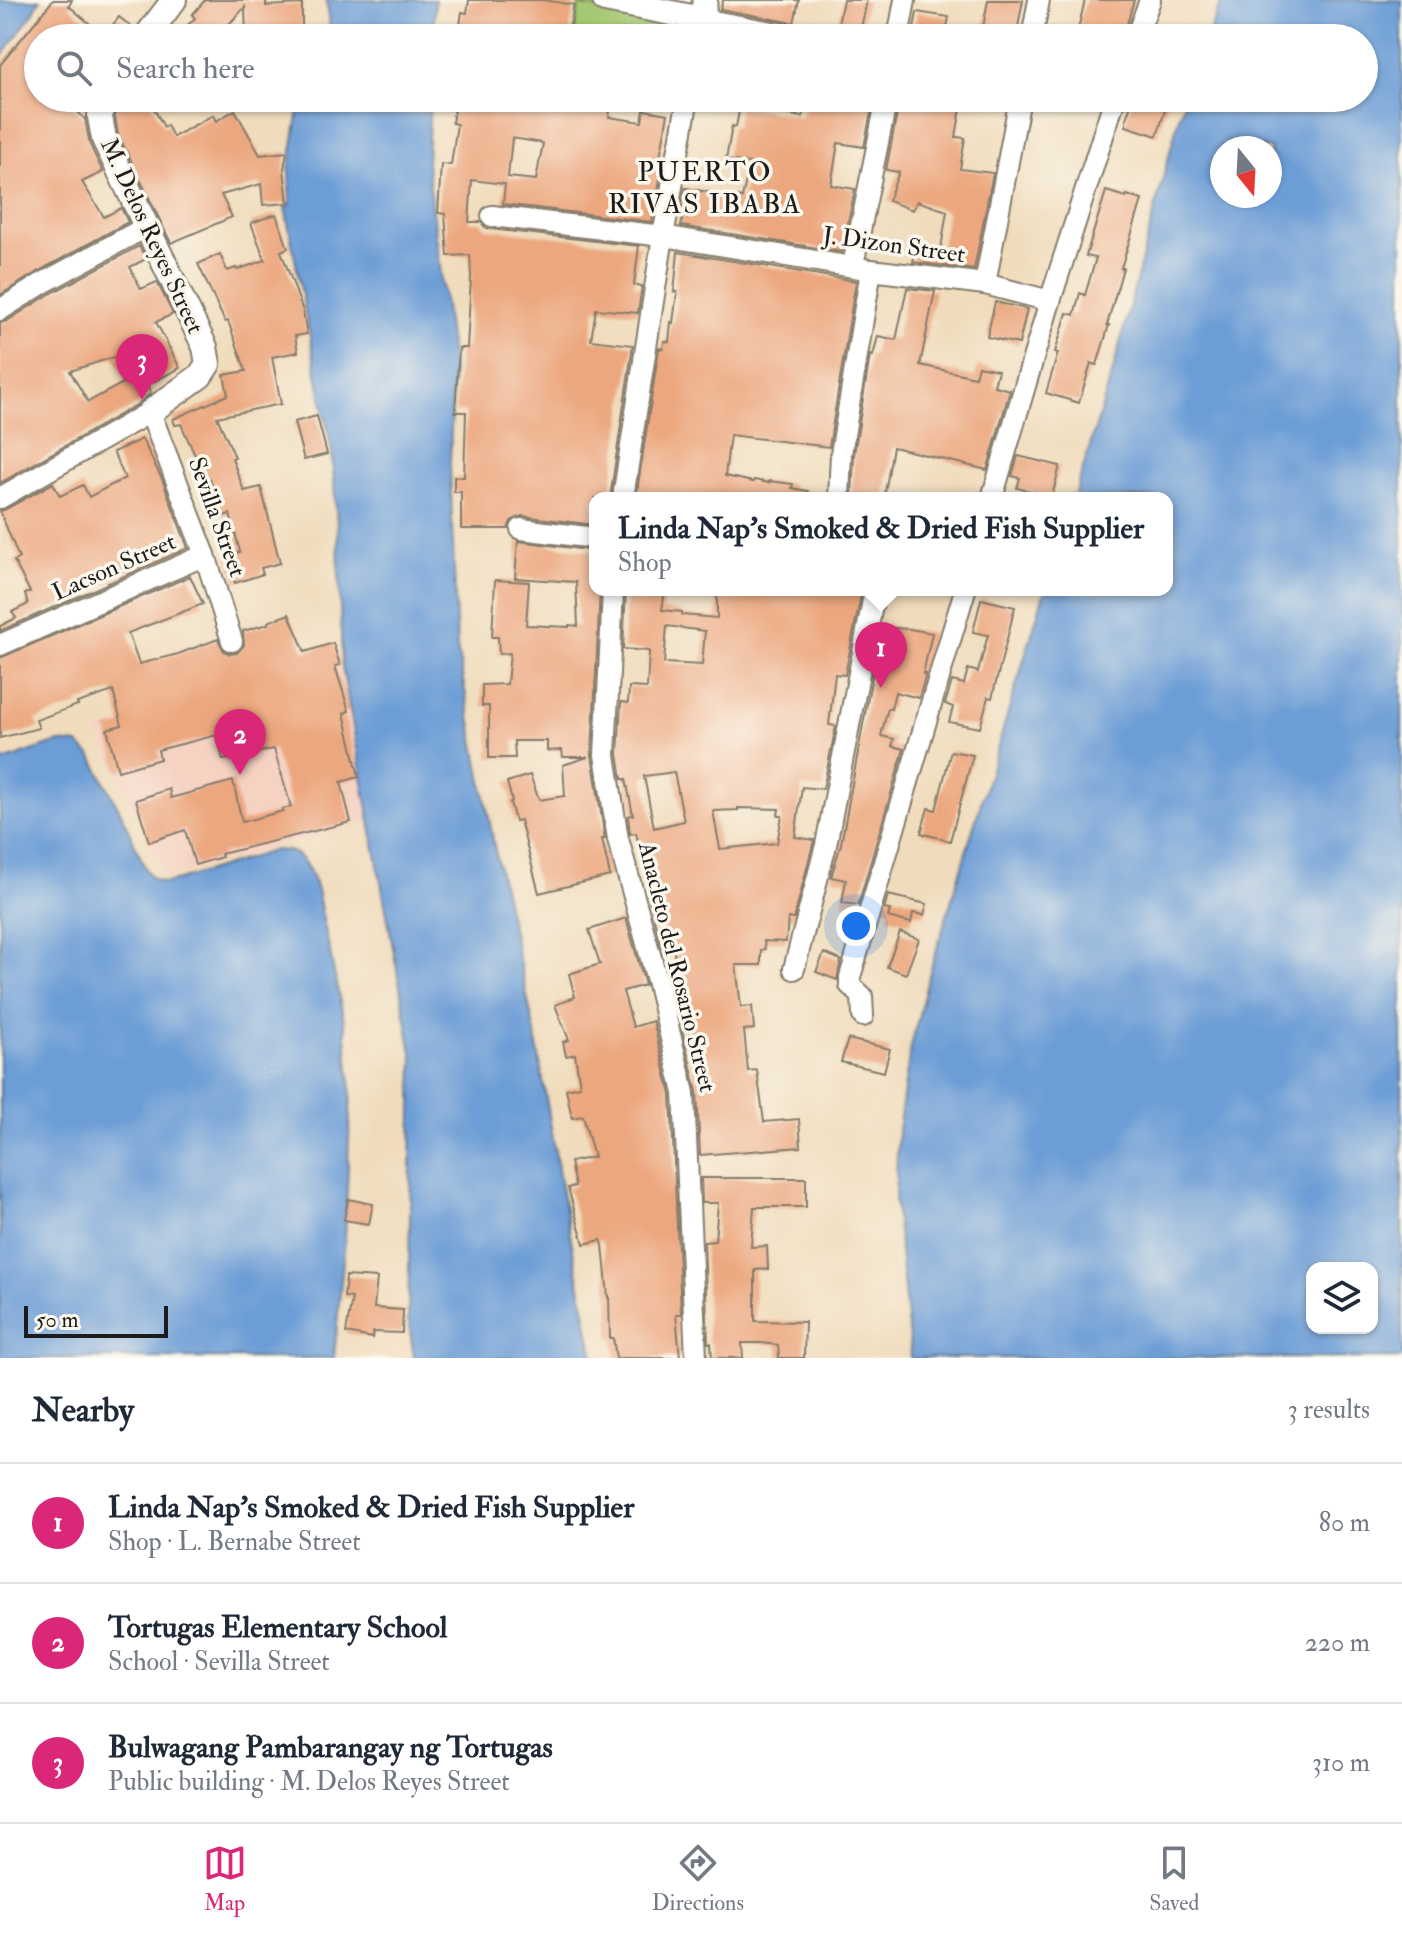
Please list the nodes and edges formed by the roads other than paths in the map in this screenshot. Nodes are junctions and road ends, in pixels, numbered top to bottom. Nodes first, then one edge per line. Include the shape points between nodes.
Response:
1 (174, 0) edge
2 (605, 0) edge
3 (905, 0) edge
4 (1039, 0) edge
5 (1150, 0) edge
6 (702, 19) edge
7 (156, 24) edge
8 (729, 24) edge
9 (901, 24) edge
10 (1035, 24) edge
11 (1141, 24) edge
12 (100, 112) edge
13 (685, 112) edge
14 (885, 112) edge
15 (1017, 112) edge
16 (1111, 112) edge
17 (492, 216) dead end
18 (146, 227) junction
19 (663, 236) junction
20 (862, 268) junction
21 (985, 284) junction
22 (1050, 301) junction
23 (0, 310) edge
24 (150, 412) junction
25 (624, 492) edge
26 (839, 492) edge
27 (994, 492) edge
28 (0, 498) edge
29 (521, 529) dead end
30 (589, 537) edge
31 (205, 555) junction
32 (613, 596) edge
33 (874, 596) edge
34 (963, 596) edge
35 (232, 641) dead end
36 (0, 645) edge
37 (794, 969) dead end
38 (863, 1016) dead end
39 (696, 1358) edge

1 - 7 street
2 - 6 street
3 - 9 street
4 - 10 street
5 - 11 street
6 - 8 street
12 - 18 street, M. Delos Reyes Street via 104,139
13 - 19 street
14 - 20 street
15 - 21 street
16 - 22 street
17 - 19 street, J. Dizon Street
18 - 23 street
18 - 24 street, M. Delos Reyes Street via 205,347 208,364 200,376
19 - 20 street, J. Dizon Street
19 - 25 street
20 - 21 street, J. Dizon Street
20 - 26 street
21 - 22 street, J. Dizon Street
22 - 27 street
24 - 28 street, M. Delos Reyes Street
24 - 31 street, Sevilla Street
29 - 30 street
31 - 35 street, Sevilla Street
31 - 36 street, Lacson Street
32 - 39 street, Anacleto del Rosario Street via 605,755 618,839 684,1093
33 - 37 street via 826,845
34 - 38 street via 850,977 850,985 864,1001

